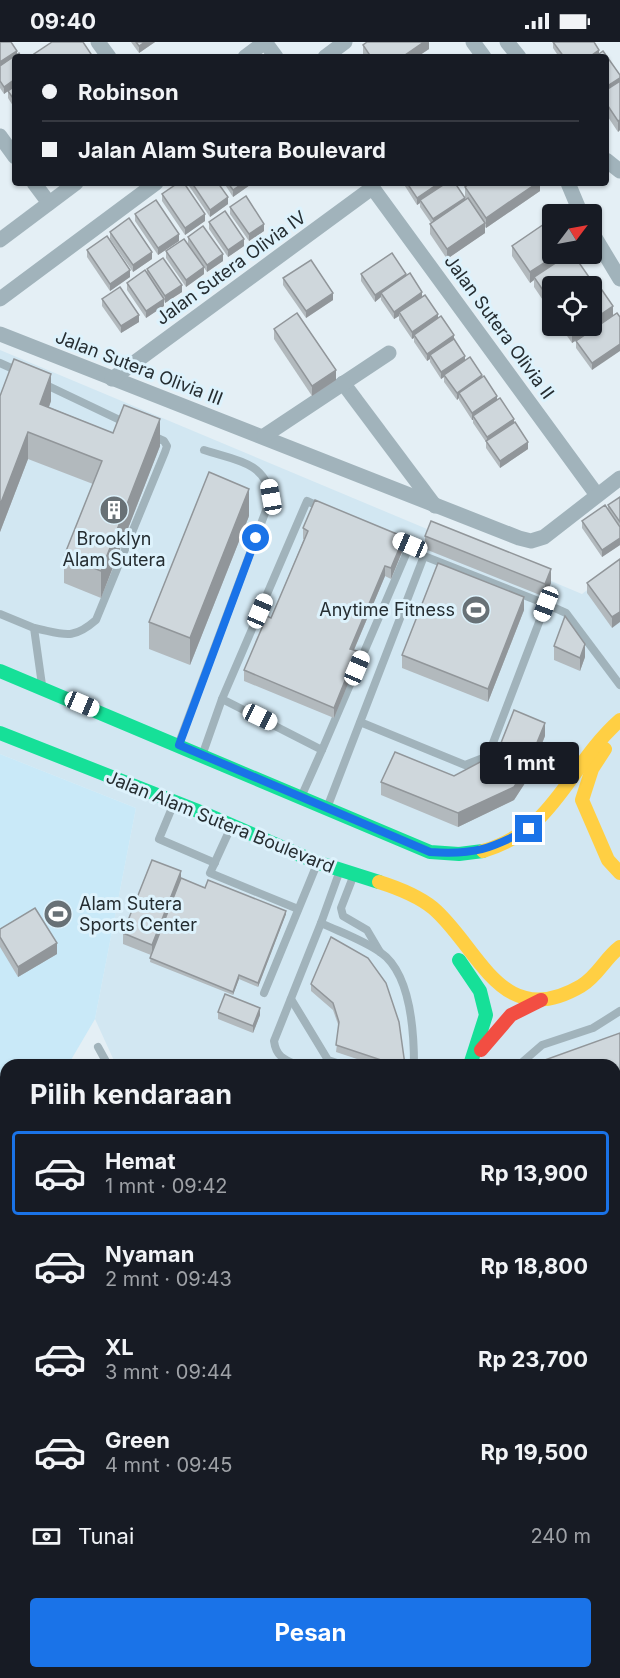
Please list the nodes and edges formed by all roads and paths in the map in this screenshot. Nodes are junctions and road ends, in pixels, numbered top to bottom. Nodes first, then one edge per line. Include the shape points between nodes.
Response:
1 (265, 42) edge
2 (345, 42) edge
3 (472, 42) edge
4 (507, 42) edge
5 (249, 54) edge
6 (329, 54) edge
7 (482, 54) edge
8 (517, 54) edge
9 (0, 136) edge
10 (12, 153) edge
11 (36, 186) edge
12 (72, 186) edge
13 (152, 186) edge
14 (369, 186) edge
15 (371, 186) edge
16 (569, 186) edge
17 (49, 203) junction
18 (577, 204) edge
19 (0, 240) edge
20 (602, 249) edge
21 (620, 279) edge
22 (0, 299) edge
23 (0, 334) edge
24 (389, 352) dead end
25 (0, 363) edge
26 (112, 379) junction
27 (343, 383) junction
28 (133, 426) edge
29 (144, 431) edge
30 (264, 436) junction
31 (204, 450) dead end
32 (620, 478) edge
33 (597, 495) junction
34 (435, 507) junction
35 (327, 510) edge
36 (389, 536) edge
37 (546, 604) junction
38 (0, 614) edge
39 (34, 628) junction
40 (0, 671) edge
41 (620, 685) edge
42 (42, 687) junction
43 (222, 699) junction
44 (620, 720) edge
45 (360, 722) junction
46 (0, 733) edge
47 (620, 736) edge
48 (179, 745) junction
49 (322, 750) junction
50 (203, 754) junction
51 (301, 798) junction
52 (174, 802) junction
53 (327, 809) junction
54 (231, 825) junction
55 (214, 863) junction
56 (317, 863) junction
57 (347, 873) junction
58 (620, 873) edge
59 (298, 909) junction
60 (439, 912) junction
61 (321, 922) junction
62 (620, 947) edge
63 (380, 952) junction
64 (264, 993) dead end
65 (291, 999) junction
66 (547, 999) junction
67 (620, 1011) edge
68 (98, 1047) dead end
69 (105, 1059) edge
70 (283, 1059) edge
71 (327, 1059) edge
72 (412, 1059) edge
73 (473, 1059) edge
74 (474, 1059) edge
75 (526, 1059) edge

1 - 5 street
2 - 6 street
3 - 7 street
4 - 8 street
9 - 10 street
11 - 17 street
12 - 17 street
13 - 22 street
14 - 26 street, Jalan Sutera Olivia IV
15 - 33 street, Jalan Sutera Olivia II
16 - 18 street
17 - 19 street
20 - 21 street
23 - 26 street, Jalan Sutera Olivia III
24 - 27 street
25 - 28 lane
26 - 30 street, Jalan Sutera Olivia III
27 - 30 street
27 - 34 street
29 - 39 lane via 167,446 96,620 81,633 65,635
30 - 34 street, Jalan Sutera Olivia III
31 - 48 lane via 256,468 268,480 271,497
32 - 33 street
33 - 34 street, Jalan Sutera Olivia III via 544,537 531,541
35 - 43 lane via 307,501
36 - 49 lane via 410,545
37 - 41 lane via 566,613
37 - 45 lane via 488,756 465,765
37 - 45 lane via 424,556
38 - 39 lane
39 - 42 lane
40 - 42 main road
42 - 48 main road
43 - 49 lane
43 - 50 lane
44 - 53 main road via 583,758 544,815 529,829 500,844 464,854 430,852
45 - 53 lane
46 - 52 main road, Jalan Alam Sutera Boulevard
47 - 58 main road via 607,745 592,769 582,800 608,860
48 - 50 main road
49 - 51 lane
50 - 51 main road
51 - 53 main road
52 - 54 main road, Jalan Alam Sutera Boulevard
52 - 55 lane via 159,839
54 - 55 lane
54 - 56 main road, Jalan Alam Sutera Boulevard
55 - 59 lane via 210,873
56 - 57 main road, Jalan Alam Sutera Boulevard
56 - 59 lane
57 - 60 main road, Jalan Alam Sutera Boulevard via 417,897
57 - 61 lane
57 - 63 lane via 343,916 367,930
59 - 64 lane via 282,936
60 - 66 main road, Jalan Alam Sutera Boulevard via 501,987 520,996
60 - 73 main road via 453,947 485,1004 486,1015
61 - 63 lane
61 - 65 lane
62 - 66 main road via 584,984
63 - 72 lane via 390,962 410,1006 414,1037
65 - 70 lane via 274,1041 276,1052
65 - 71 lane
66 - 74 main road via 514,1010
67 - 75 lane via 593,1028 542,1045
68 - 69 lane

